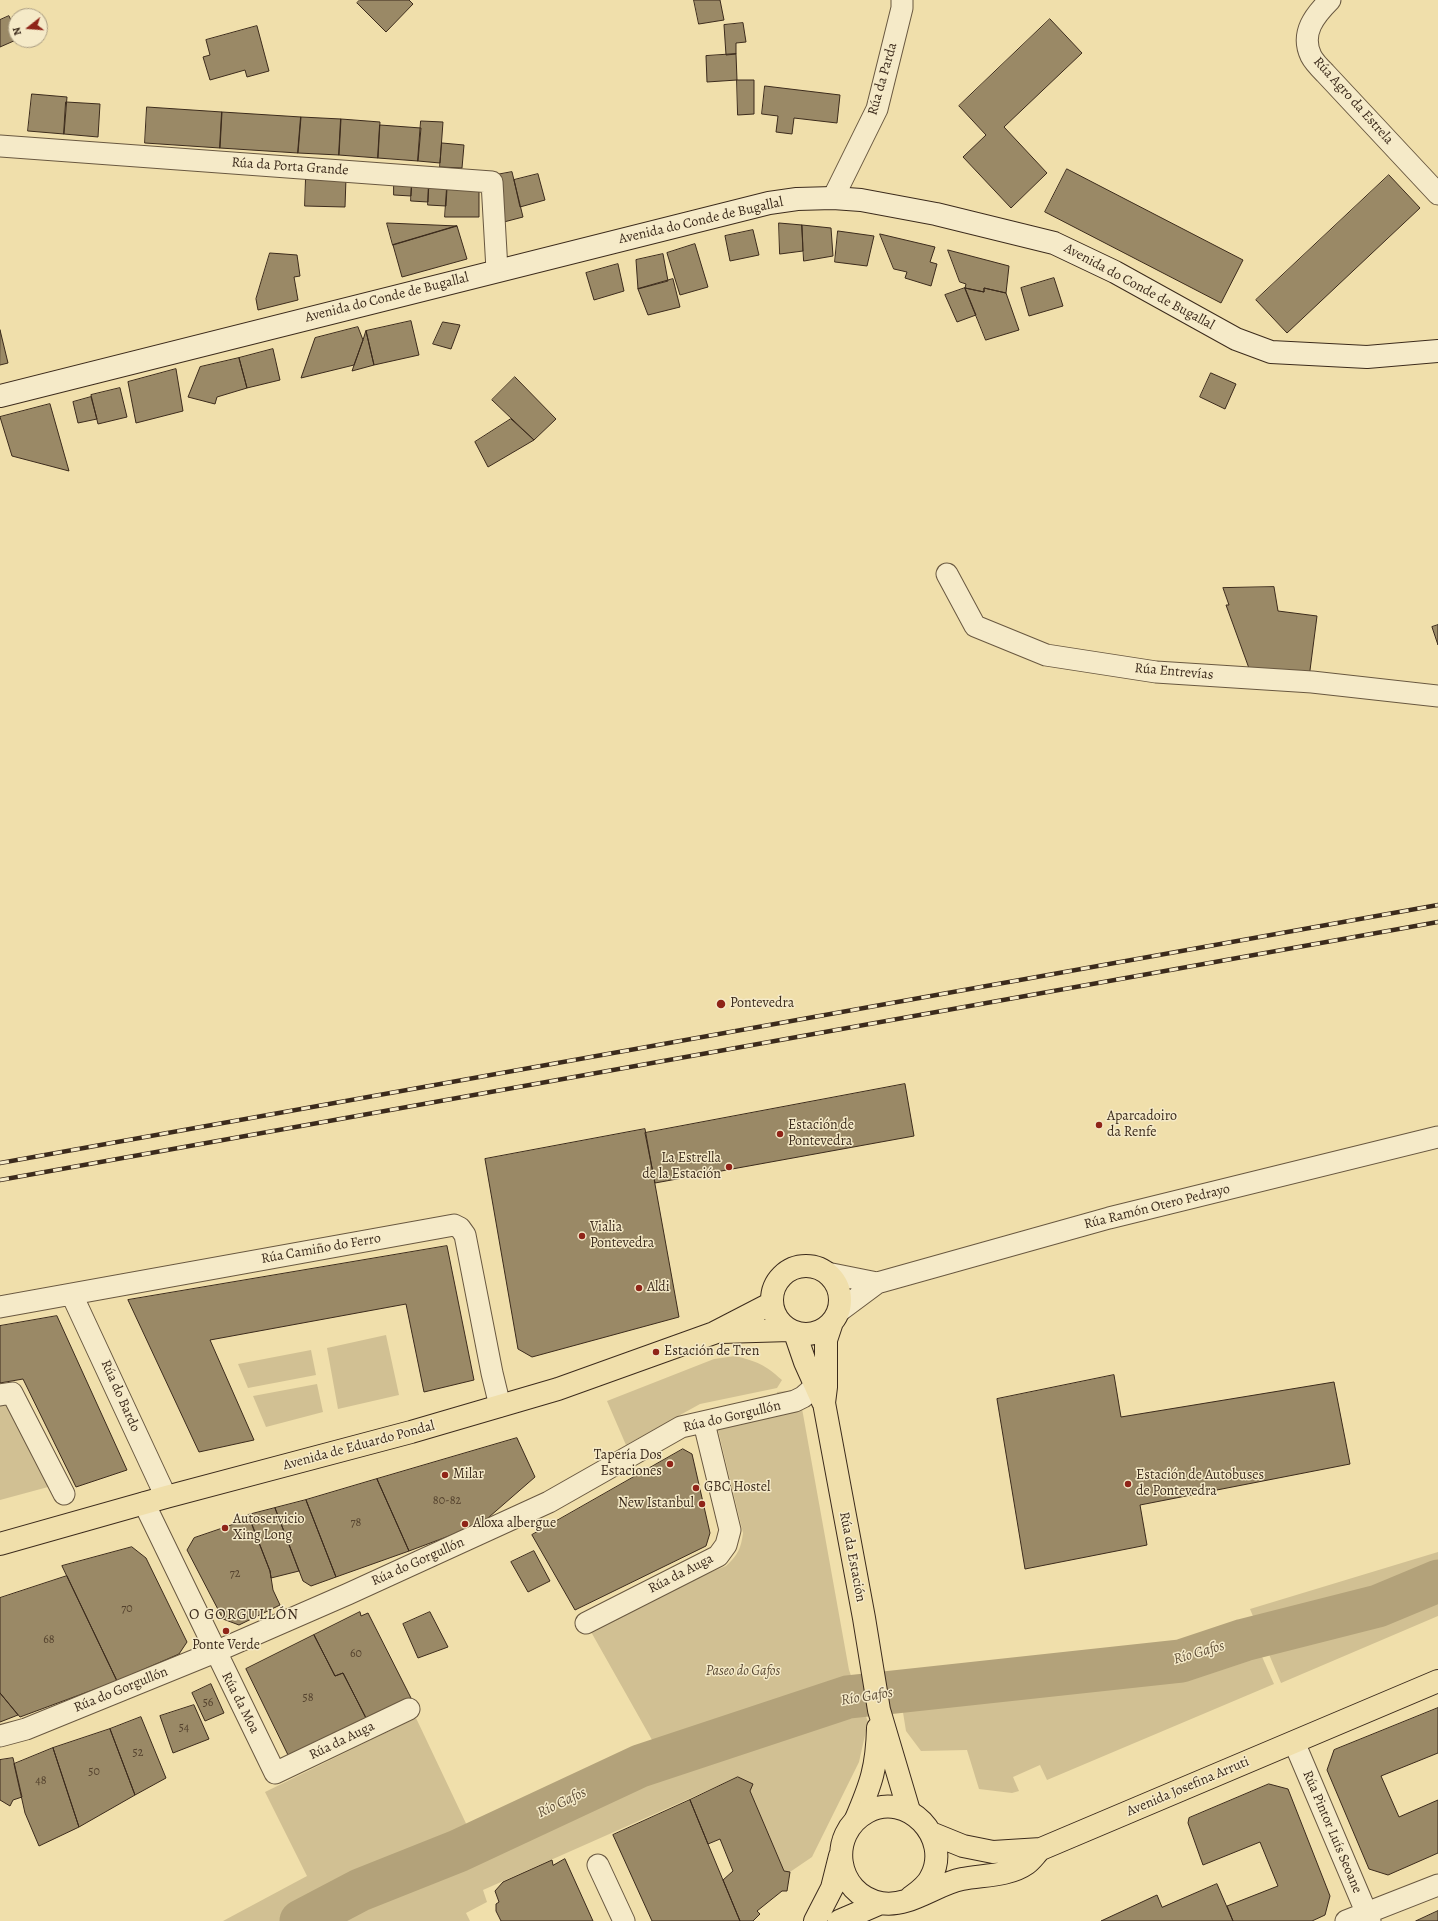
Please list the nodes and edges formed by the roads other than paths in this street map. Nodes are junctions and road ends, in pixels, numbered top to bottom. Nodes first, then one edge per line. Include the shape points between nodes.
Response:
1 (902, 0) edge
2 (1330, 0) edge
3 (0, 146) edge
4 (1438, 194) edge
5 (834, 198) junction
6 (497, 270) junction
7 (1438, 351) edge
8 (0, 396) edge
9 (947, 574) dead end
10 (1438, 696) edge
11 (1438, 1137) edge
12 (827, 1273) junction
13 (877, 1283) junction
14 (72, 1295) junction
15 (772, 1303) junction
16 (0, 1307) edge
17 (835, 1317) junction
18 (792, 1331) junction
19 (714, 1332) junction
20 (822, 1389) junction
21 (0, 1395) edge
22 (500, 1406) junction
23 (704, 1422) junction
24 (64, 1494) dead end
25 (166, 1497) junction
26 (144, 1504) junction
27 (0, 1544) edge
28 (586, 1623) dead end
29 (214, 1652) junction
30 (1438, 1681) edge
31 (409, 1709) dead end
32 (879, 1710) junction
33 (0, 1736) edge
34 (1294, 1742) junction
35 (275, 1773) joint
36 (909, 1811) junction
37 (856, 1819) junction
38 (931, 1833) junction
39 (1041, 1848) junction
40 (840, 1856) junction
41 (598, 1865) dead end
42 (1438, 1885) edge
43 (910, 1898) junction
44 (882, 1903) junction
45 (1369, 1917) edge
46 (624, 1921) edge
47 (815, 1921) edge
48 (839, 1921) edge
49 (1346, 1921) edge

1 - 5 street, Rúa da Parda via 876,109
2 - 4 street, Rúa Agro da Estrela via 1317,13 1308,28 1307,43 1311,56
3 - 6 street, Rúa da Porta Grande via 492,182
5 - 6 street, Avenida do Conde de Bugallal via 769,203
5 - 7 street, Avenida do Conde de Bugallal via 861,200 936,214 1054,243 1115,272 1236,339 1272,352 1367,356
6 - 8 street, Avenida do Conde de Bugallal
9 - 10 street, Rúa Entrevías via 975,626 1046,655 1156,672 1312,682
11 - 13 street, Rúa Ramón Otero Pedrayo via 1109,1218
12 - 13 street, Rúa Ramón Otero Pedrayo
12 - 15 main road via 808,1266 790,1270 777,1281
12 - 17 main road via 834,1281 840,1302
13 - 17 street, Rúa Ramón Otero Pedrayo
14 - 16 street, Rúa Camiño do Ferro
14 - 22 street, Rúa Camiño do Ferro via 454,1225 465,1235
14 - 25 street, Rúa do Bardo
15 - 18 main road via 781,1323
15 - 19 main road, Avenida de Eduardo Pondal
17 - 18 main road via 823,1329 812,1333
17 - 20 main road, Rúa da Estación via 826,1340
18 - 19 main road, Avenida de Eduardo Pondal
18 - 20 main road, Rúa da Estación
19 - 22 main road, Avenida de Eduardo Pondal via 581,1381
20 - 23 street, Rúa do Gorgullón via 795,1401
20 - 32 main road, Rúa da Estación
21 - 24 street via 12,1392
22 - 25 main road, Avenida de Eduardo Pondal
23 - 28 street, Rúa da Auga via 730,1530 726,1545 718,1556
23 - 29 street, Rúa do Gorgullón via 681,1427 549,1502
25 - 26 main road, Avenida de Eduardo Pondal
26 - 27 main road, Avenida de Eduardo Pondal
26 - 29 street, Rúa da Moa
29 - 33 street, Rúa do Gorgullón via 26,1729
29 - 35 street, Rúa da Moa
30 - 34 main road, Avenida Josefina Arruti
31 - 35 street, Rúa da Auga
32 - 36 main road, Rúa da Estación
32 - 37 main road, Rúa da Estación via 878,1754 874,1773
34 - 39 main road, Avenida Josefina Arruti
34 - 45 street, Rúa Pintor Luís Seoane
36 - 37 main road via 896,1807 882,1807 868,1811
36 - 38 main road via 922,1820
37 - 40 main road via 847,1830
38 - 39 main road, Avenida Josefina Arruti via 963,1846 993,1852
38 - 43 main road via 936,1847 936,1863 932,1877
39 - 43 main road via 1026,1864 1007,1872 960,1879
40 - 44 main road via 844,1873 853,1887 866,1897
40 - 47 main road via 832,1888
41 - 46 street
42 - 45 street
43 - 44 main road via 896,1903
44 - 48 main road
45 - 49 street

